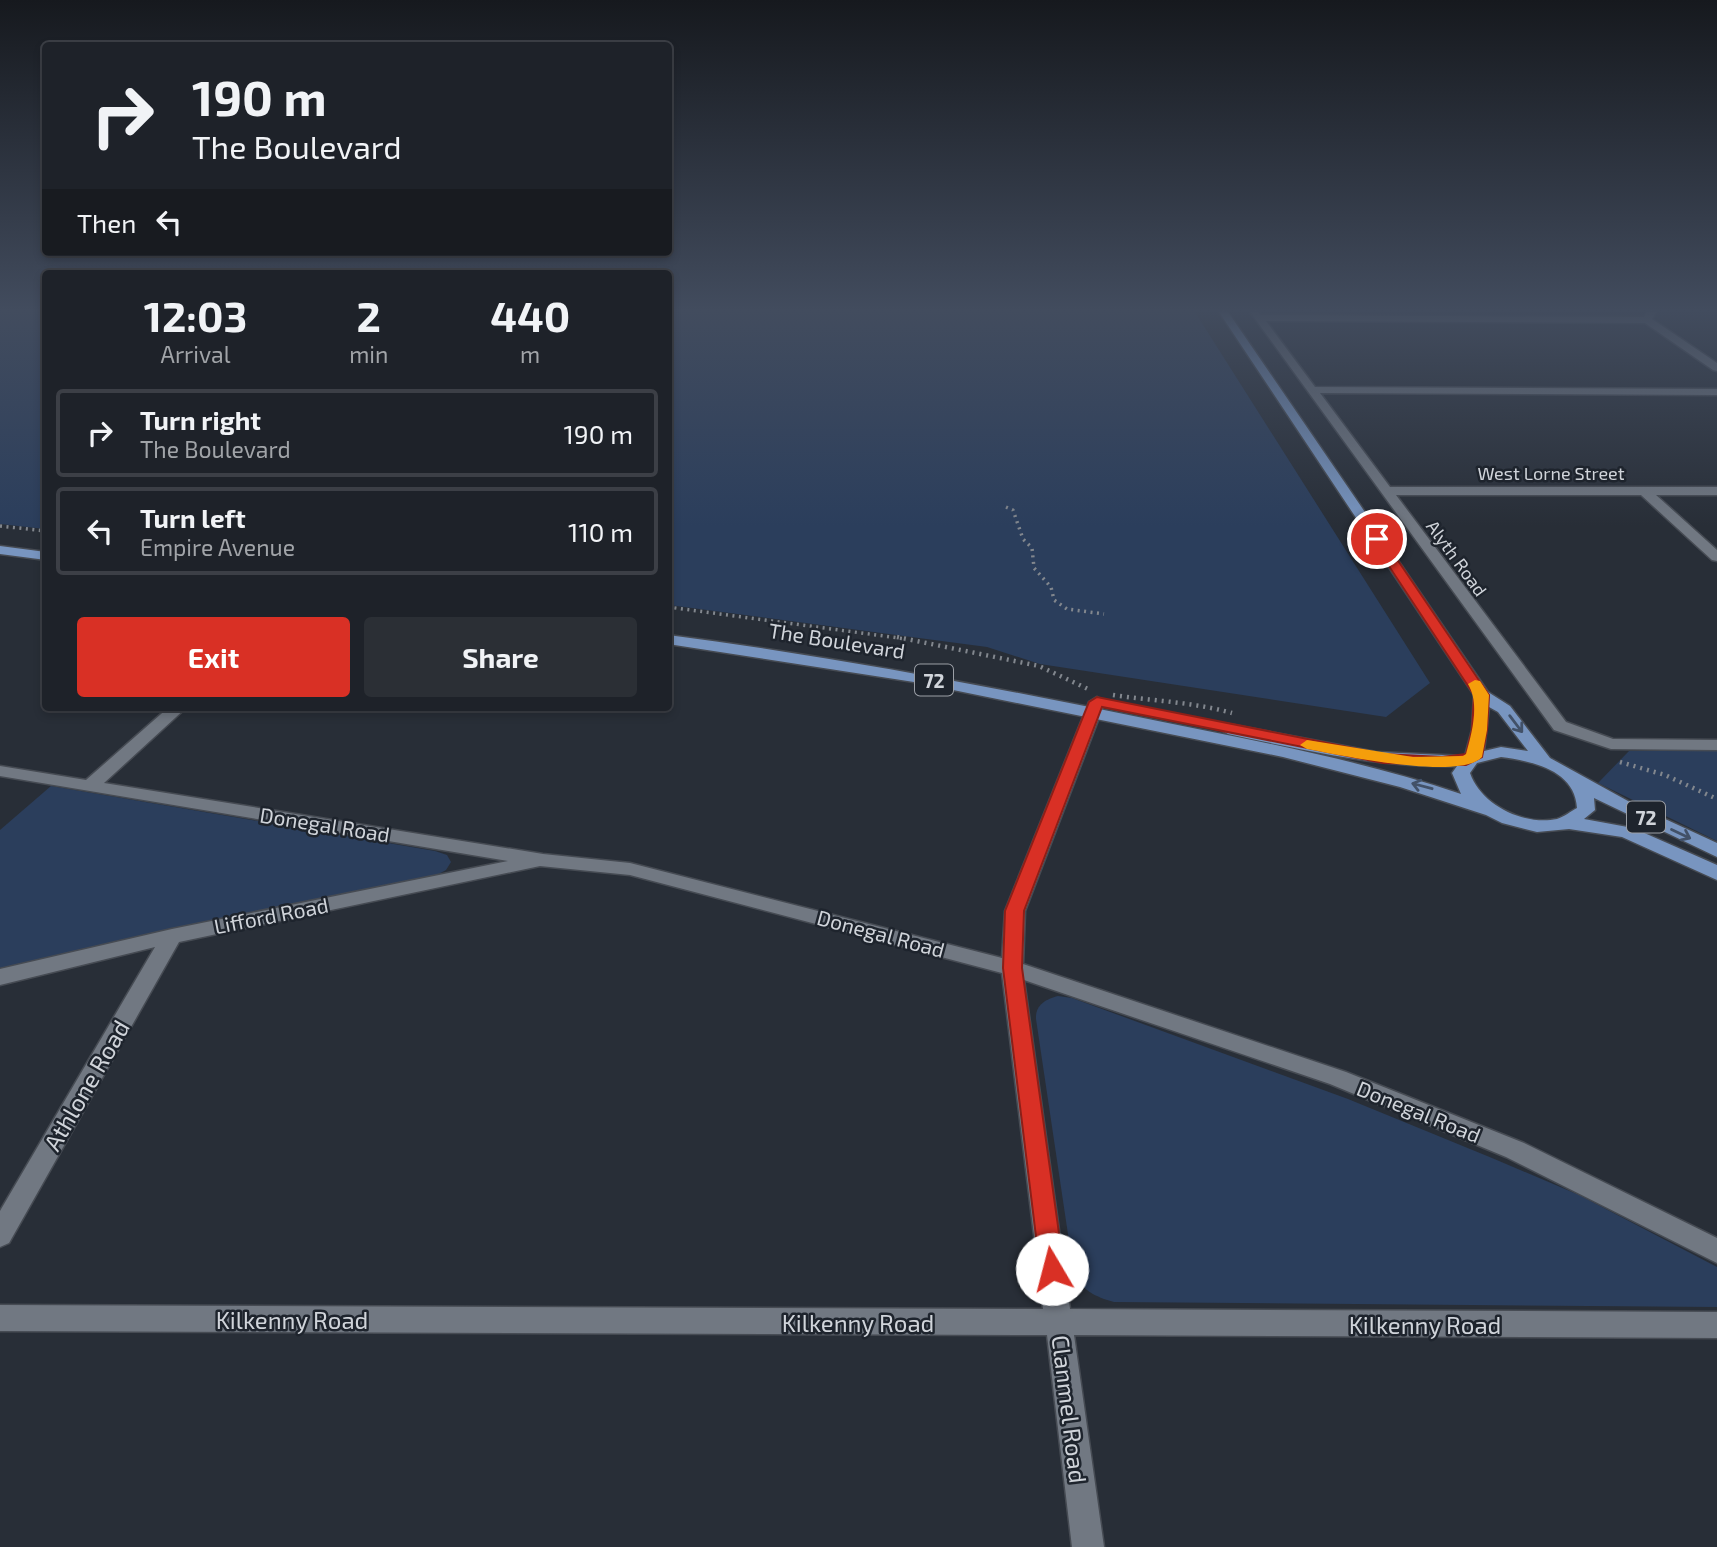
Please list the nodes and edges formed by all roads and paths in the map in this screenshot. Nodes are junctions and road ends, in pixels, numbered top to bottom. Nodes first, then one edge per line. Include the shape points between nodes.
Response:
1 (1271, 381) edge
2 (1305, 381) edge
3 (1312, 390) junction
4 (1717, 392) edge
5 (1386, 491) junction
6 (1643, 491) junction
7 (1717, 491) edge
8 (1006, 507) dead end
9 (0, 526) edge
10 (42, 531) edge
11 (0, 541) edge
12 (42, 546) edge
13 (0, 550) edge
14 (42, 555) edge
15 (1717, 558) edge
16 (672, 608) edge
17 (1104, 614) dead end
18 (672, 629) edge
19 (672, 640) edge
20 (1482, 695) junction
21 (1099, 700) junction
22 (175, 711) edge
23 (1239, 716) dead end
24 (1717, 745) edge
25 (1609, 758) dead end
26 (1470, 759) junction
27 (1544, 761) junction
28 (0, 771) edge
29 (1576, 781) junction
30 (91, 785) junction
31 (1717, 799) edge
32 (1487, 808) junction
33 (1569, 823) junction
34 (1717, 851) edge
35 (543, 860) junction
36 (1717, 873) edge
37 (172, 936) junction
38 (1012, 968) junction
39 (0, 977) edge
40 (0, 1235) edge
41 (1717, 1251) edge
42 (0, 1318) edge
43 (1059, 1324) junction
44 (1717, 1325) edge
45 (1088, 1547) edge

1 - 20 main road
2 - 3 street, Alyth Road
3 - 4 street
3 - 5 street, Alyth Road
5 - 6 street, West Lorne Street
5 - 24 street, Alyth Road via 1560,726 1611,744
6 - 7 street, West Lorne Street
6 - 15 street
8 - 17 path via 1013,510 1023,538 1032,548 1034,568 1051,587 1054,600 1067,610
9 - 10 path
11 - 12 main road
13 - 14 main road
16 - 21 path via 897,637 1039,666
18 - 21 main road, The Boulevard / 72 via 858,656
19 - 21 main road, The Boulevard / 72
20 - 26 main road via 1480,730
20 -> 27 main road via 1504,709
21 - 23 path via 1204,705
21 - 26 main road, The Boulevard / 72 via 1363,756 1413,762
32 -> 21 main road, The Boulevard / 72 via 1440,791
21 - 38 street, Clanmel Road via 1014,911
22 - 30 street
25 - 31 path via 1665,775
26 - 27 main road, 72 via 1500,752
26 - 32 main road, 72 via 1460,770 1460,779
27 - 29 main road, 72
28 - 30 street, Donegal Road
29 - 33 main road via 1584,790 1587,810
29 -> 34 main road, 72
30 - 35 street, Donegal Road
32 - 33 main road, 72 via 1539,825
33 - 36 main road, 72 via 1626,832
35 - 37 street, Lifford Road
35 - 38 street, Donegal Road via 630,869
37 - 39 street, Lifford Road
37 - 40 street, Athlone Road
38 - 41 street, Donegal Road via 1338,1078 1514,1150
38 - 43 street, Clanmel Road
42 - 43 street, Kilkenny Road
43 - 44 street, Kilkenny Road
43 - 45 street, Clanmel Road

